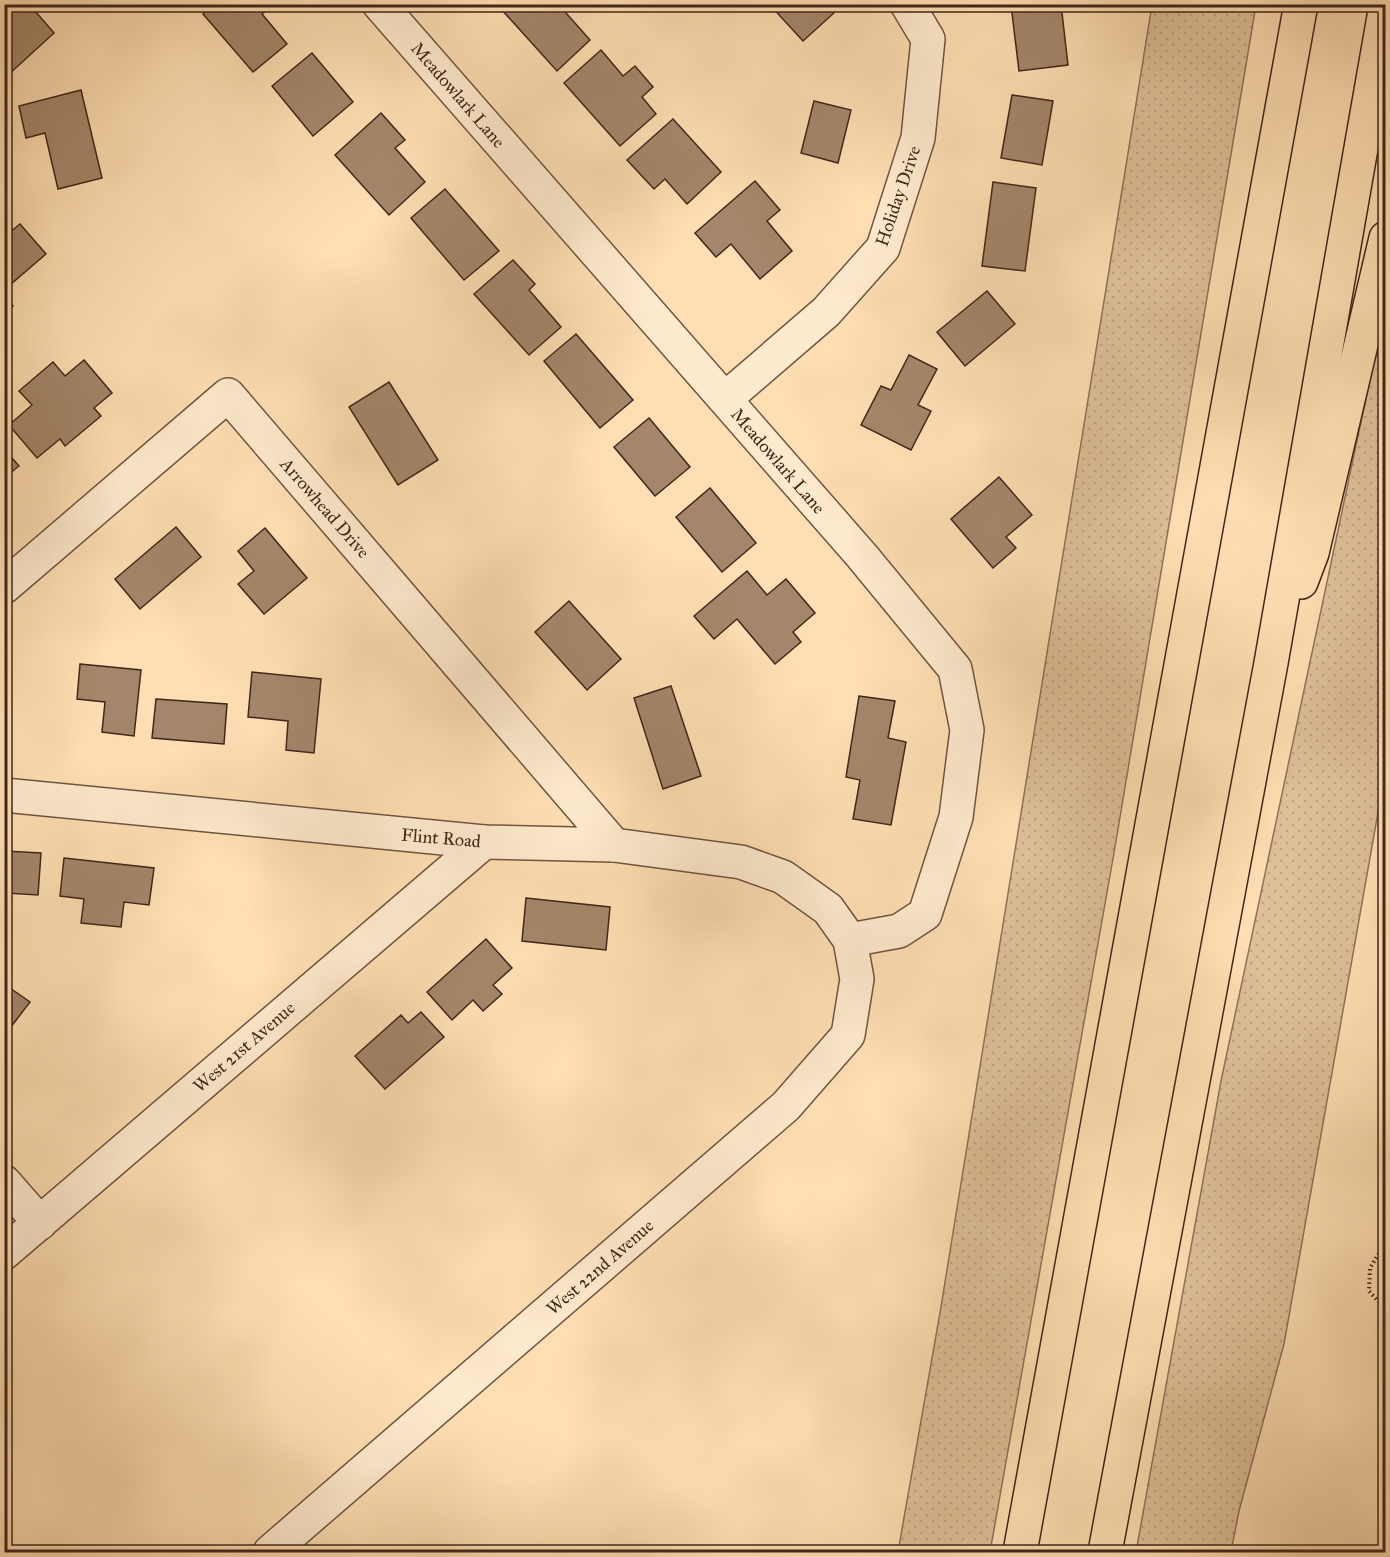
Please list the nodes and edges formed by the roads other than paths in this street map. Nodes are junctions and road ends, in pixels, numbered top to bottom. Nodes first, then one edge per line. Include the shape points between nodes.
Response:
1 (379, 4) edge
2 (907, 4) edge
3 (1301, 4) edge
4 (1386, 5) edge
5 (1386, 238) edge
6 (725, 399) junction
7 (4, 586) edge
8 (1270, 663) junction
9 (4, 795) edge
10 (484, 842) junction
11 (614, 845) junction
12 (850, 940) junction
13 (4, 1182) edge
14 (40, 1223) junction
15 (4, 1253) edge
16 (270, 1552) edge
17 (1020, 1552) edge
18 (1104, 1552) edge

1 - 6 street, Meadowlark Lane
2 - 6 street, Holiday Drive via 928,39 918,138 883,248 826,312
3 - 17 highway
4 - 8 highway
5 - 8 highway via 1312,553
6 - 12 street, Meadowlark Lane via 955,669 968,730 956,817 925,914 899,930
7 - 11 street, Arrowhead Drive via 228,395
8 - 18 highway
9 - 10 street, Flint Road
10 - 11 street, Flint Road
10 - 14 street, West 21st Avenue
11 - 12 street, Flint Road via 741,862 783,877 828,909
12 - 16 street, West 22nd Avenue via 857,979 848,1035 786,1106
13 - 14 street
14 - 15 street, West 21st Avenue

